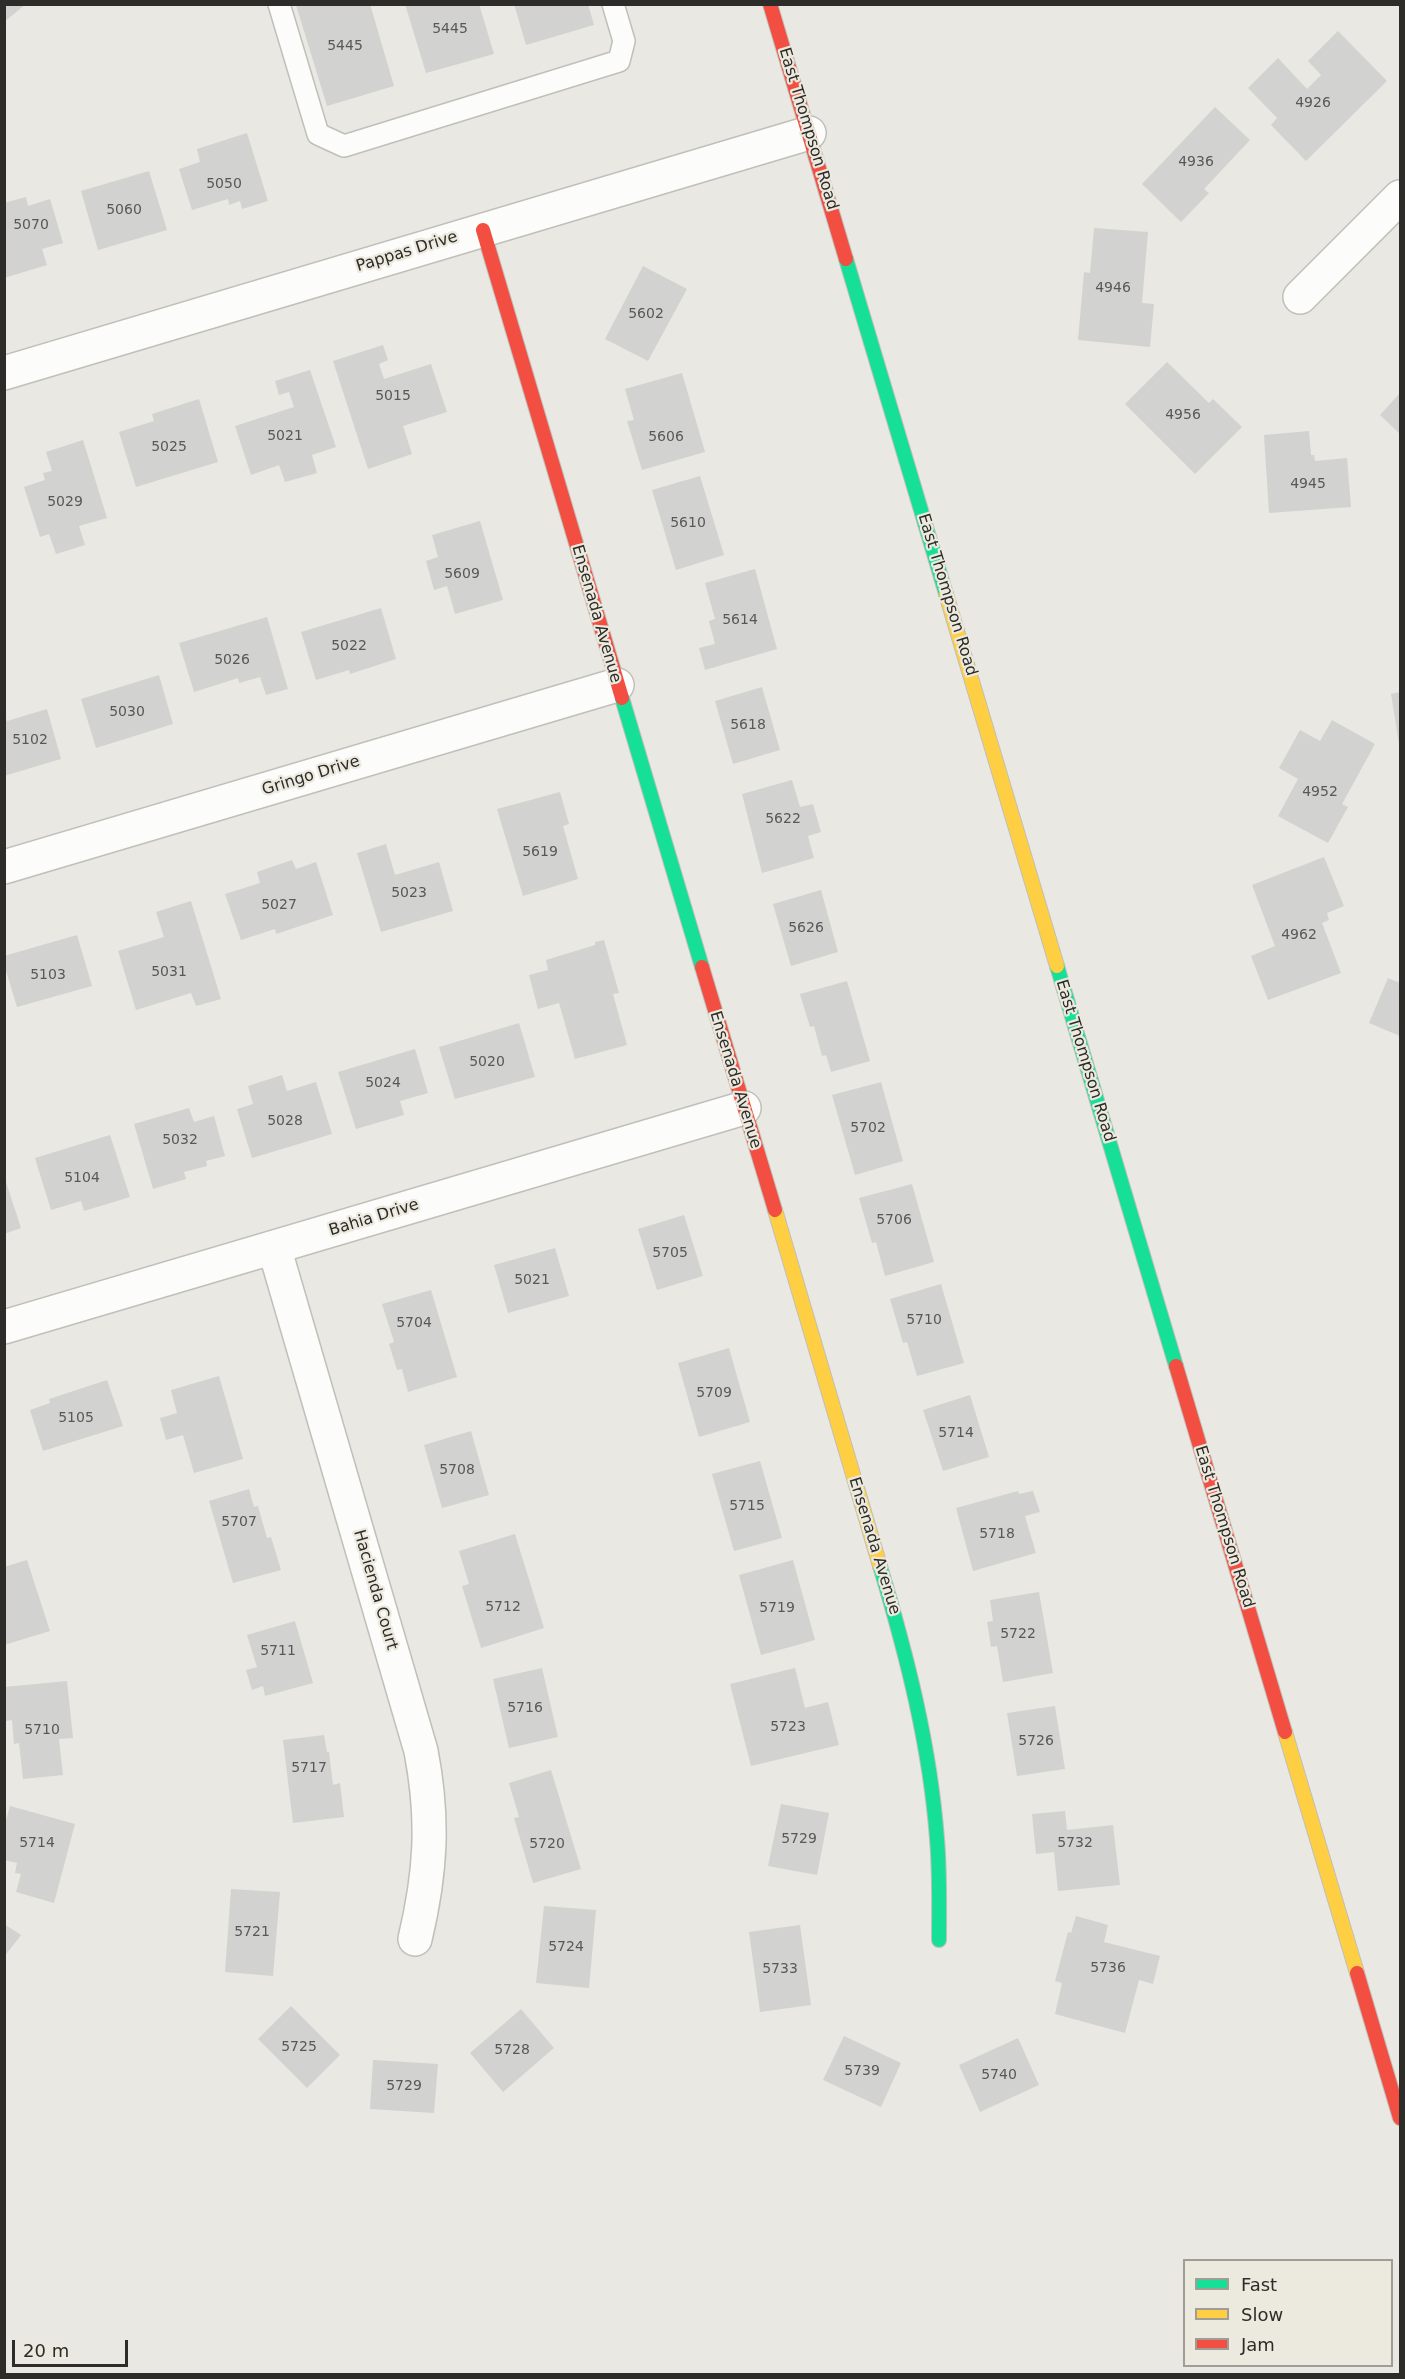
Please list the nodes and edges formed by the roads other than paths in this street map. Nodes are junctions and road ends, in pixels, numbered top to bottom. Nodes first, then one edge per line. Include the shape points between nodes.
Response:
1 (279, 4) edge
2 (612, 4) edge
3 (770, 4) edge
4 (809, 133) junction
5 (1401, 197) edge
6 (483, 230) junction
7 (1300, 297) dead end
8 (4, 373) edge
9 (617, 685) junction
10 (4, 867) edge
11 (744, 1108) junction
12 (274, 1247) junction
13 (4, 1328) edge
14 (415, 1939) dead end
15 (939, 1940) dead end
16 (1401, 2118) edge

1 - 2 lane via 318,134 344,146 620,61 624,41
3 - 4 main road, East Thompson Road
4 - 6 street, Pappas Drive
4 - 16 main road, East Thompson Road
5 - 7 street
6 - 8 street, Pappas Drive
6 - 9 main road, Ensenada Avenue
9 - 10 street, Gringo Drive
9 - 11 main road, Ensenada Avenue
11 - 12 street, Bahia Drive
11 - 15 main road, Ensenada Avenue via 915,1693 933,1798
12 - 13 street, Bahia Drive
12 - 14 street, Hacienda Court via 421,1751 430,1847 429,1873

